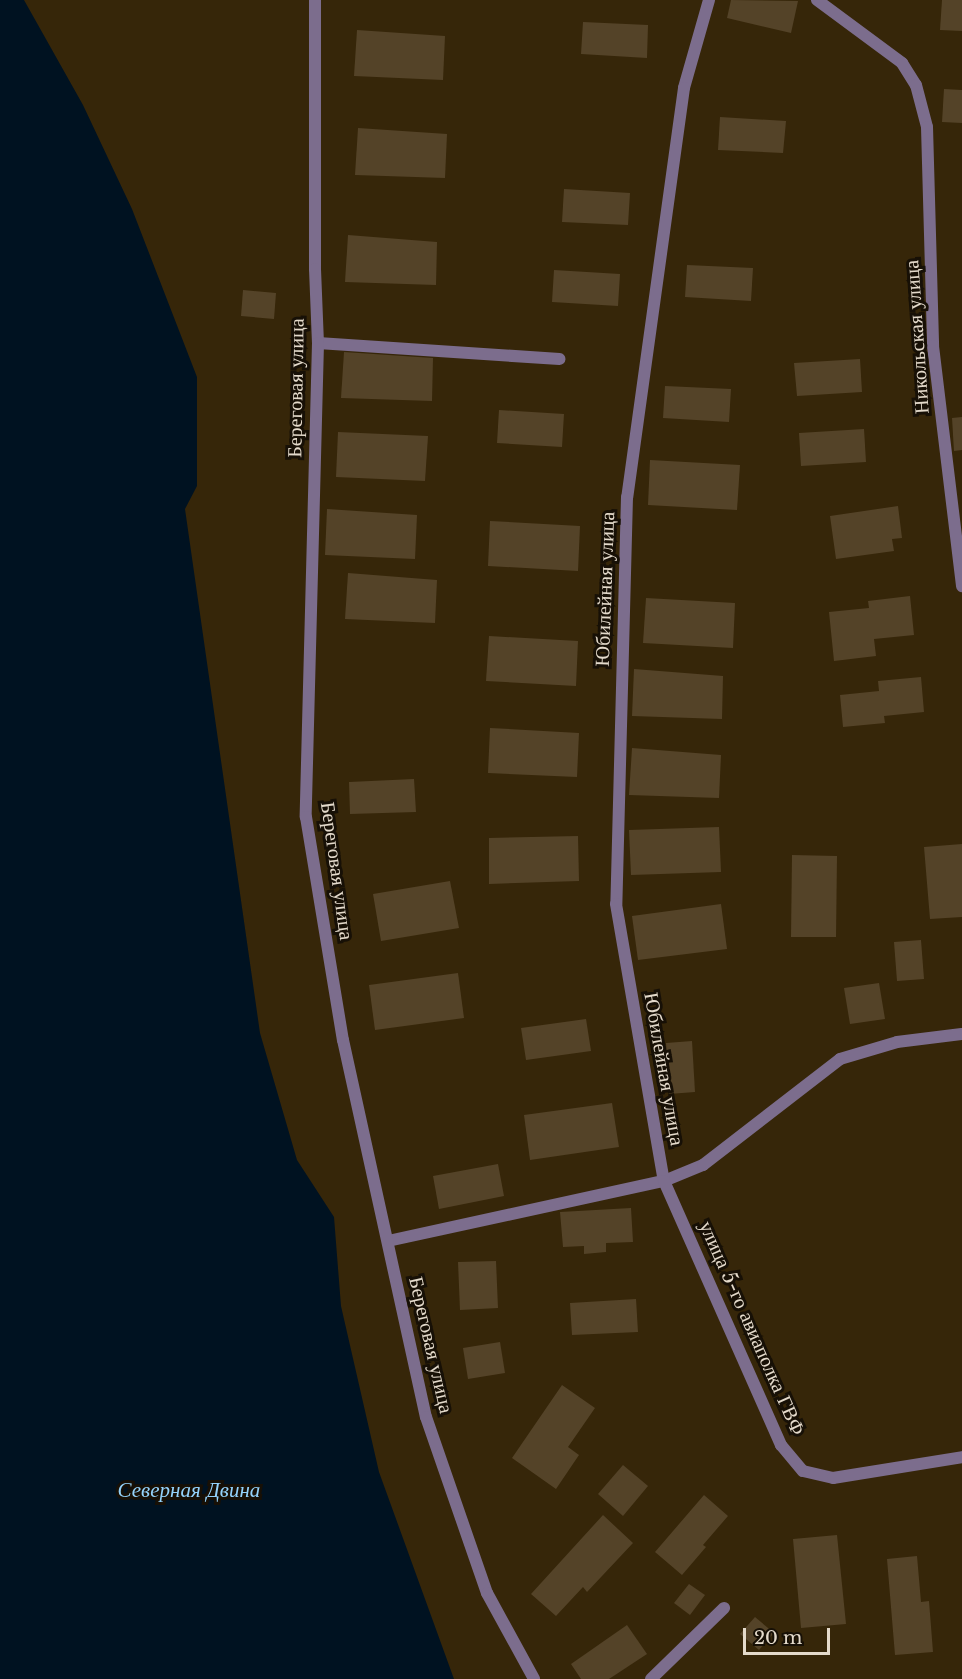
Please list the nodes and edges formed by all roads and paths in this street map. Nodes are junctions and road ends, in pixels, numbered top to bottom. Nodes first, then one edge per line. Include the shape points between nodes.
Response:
1 (315, 0) edge
2 (709, 0) edge
3 (817, 0) edge
4 (318, 343) junction
5 (559, 359) dead end
6 (962, 586) edge
7 (962, 1034) edge
8 (664, 1181) junction
9 (388, 1241) junction
10 (962, 1457) edge
11 (724, 1608) dead end
12 (534, 1679) edge
13 (651, 1679) edge

1 - 4 street, Береговая улица
2 - 8 street, Юбилейная улица via 684,88 627,497 615,904
3 - 6 street, Никольская улица via 902,63 916,85 927,127 933,346
4 - 5 street
4 - 9 street, Береговая улица via 306,817 343,1040
7 - 8 street via 897,1042 840,1059 703,1165
8 - 9 street
8 - 10 street, улица 5-го авиаполка ГВФ via 781,1445 803,1471 833,1478
9 - 12 street, Береговая улица via 426,1417 488,1593
11 - 13 street

